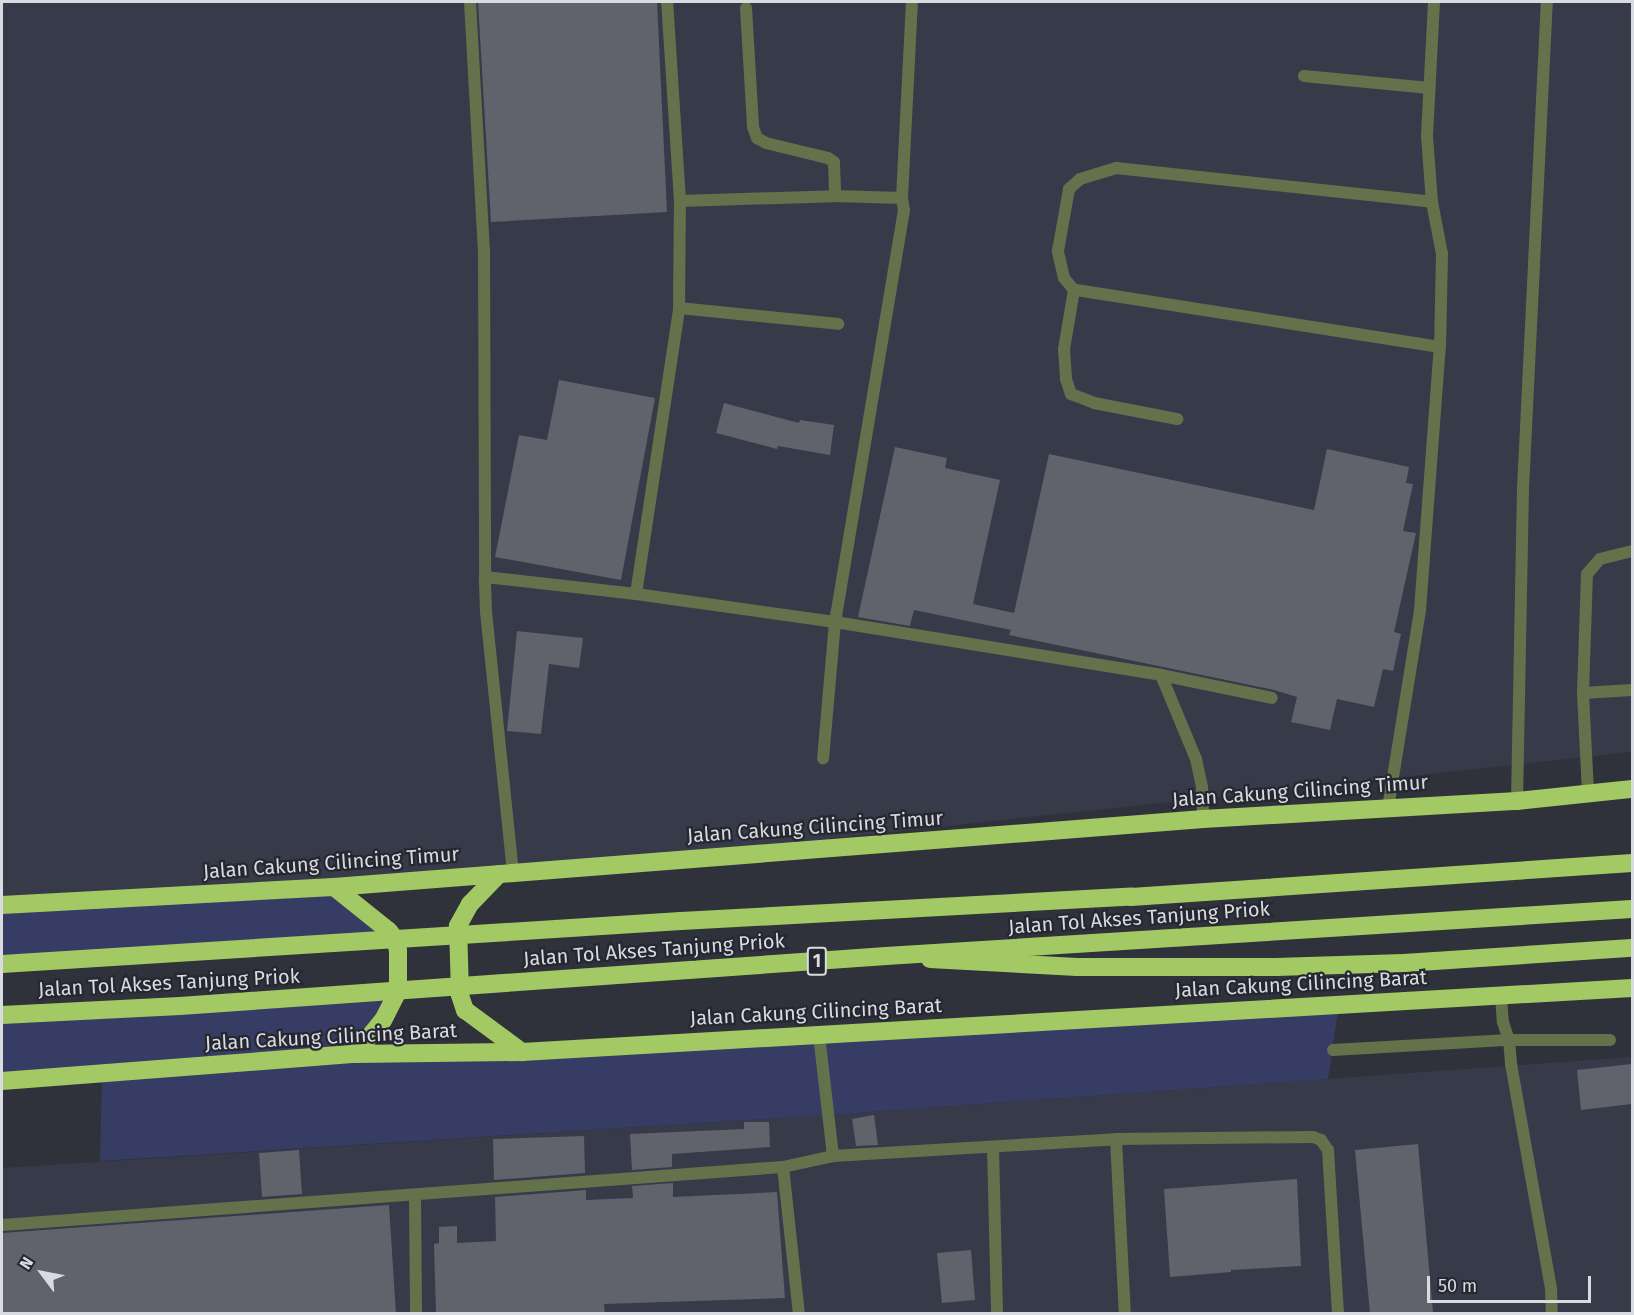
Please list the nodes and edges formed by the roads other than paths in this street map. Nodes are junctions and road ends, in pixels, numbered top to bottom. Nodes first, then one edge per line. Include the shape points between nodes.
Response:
1 (470, 2) edge
2 (667, 2) edge
3 (912, 2) edge
4 (1434, 2) edge
5 (1547, 2) edge
6 (746, 8) dead end
7 (1304, 76) dead end
8 (1429, 88) junction
9 (835, 196) junction
10 (902, 198) junction
11 (680, 201) junction
12 (1432, 202) junction
13 (1074, 290) junction
14 (678, 308) junction
15 (838, 324) dead end
16 (1440, 346) junction
17 (1177, 419) dead end
18 (1632, 551) edge
19 (485, 577) junction
20 (636, 594) junction
21 (835, 622) junction
22 (1161, 675) junction
23 (1632, 690) edge
24 (1584, 693) junction
25 (1272, 698) dead end
26 (823, 758) dead end
27 (1632, 789) edge
28 (1588, 792) junction
29 (1516, 801) junction
30 (1388, 808) junction
31 (1203, 819) junction
32 (1632, 863) edge
33 (506, 873) junction
34 (334, 887) junction
35 (2, 905) edge
36 (1632, 909) edge
37 (1632, 948) edge
38 (886, 956) junction
39 (2, 964) edge
40 (1632, 988) edge
41 (1501, 996) junction
42 (2, 1015) edge
43 (819, 1035) junction
44 (1509, 1040) junction
45 (1610, 1040) dead end
46 (1333, 1050) dead end
47 (522, 1052) junction
48 (355, 1054) junction
49 (2, 1081) edge
50 (1116, 1139) junction
51 (993, 1147) junction
52 (833, 1156) junction
53 (783, 1167) junction
54 (415, 1194) junction
55 (2, 1225) edge
56 (416, 1314) edge
57 (800, 1314) edge
58 (997, 1314) edge
59 (1125, 1314) edge
60 (1338, 1314) edge
61 (1552, 1314) edge

1 - 19 lane via 484,250
2 - 11 lane
3 - 10 lane
4 - 8 lane
5 - 29 lane via 1523,489
6 - 9 lane via 753,127 757,138 834,162
7 - 8 lane
8 - 12 lane via 1427,136
9 - 10 lane
9 - 11 lane
10 - 21 lane via 904,210
11 - 14 lane
12 - 13 lane via 1116,168 1080,179 1069,189 1058,251 1064,278
12 - 16 lane via 1442,254
13 - 16 lane
13 - 17 lane via 1064,349 1071,394 1094,403
14 - 15 lane
14 - 20 lane
16 - 30 lane via 1420,610
18 - 24 lane via 1600,559 1587,574
19 - 20 lane
19 - 33 lane
20 - 21 lane
21 - 22 lane
21 - 26 lane
22 - 25 lane
22 - 31 lane via 1196,759
23 - 24 lane
24 - 28 lane
27 - 28 highway, Jalan Cakung Cilincing Timur
28 - 29 highway, Jalan Cakung Cilincing Timur
29 - 30 highway, Jalan Cakung Cilincing Timur
30 - 31 highway, Jalan Cakung Cilincing Timur
31 - 33 highway, Jalan Cakung Cilincing Timur
32 - 39 highway, Jalan Tol Akses Tanjung Priok, bridge
33 - 34 highway, Jalan Cakung Cilincing Timur
33 - 47 highway via 470,904 458,926 460,995 465,1010
34 - 35 highway, Jalan Cakung Cilincing Timur
34 - 48 highway via 389,931 398,951 398,991 383,1020
36 - 38 highway, Jalan Tol Akses Tanjung Priok / 1, bridge
37 - 38 highway, bridge via 1404,963 1158,969
38 - 42 highway, Jalan Tol Akses Tanjung Priok / 1, bridge
40 - 41 highway, Jalan Cakung Cilincing Barat
41 - 43 highway, Jalan Cakung Cilincing Barat
41 - 44 lane
43 - 47 highway, Jalan Cakung Cilincing Barat
43 - 52 lane
44 - 45 lane
44 - 46 lane
44 - 61 lane
47 - 48 highway, Jalan Cakung Cilincing Barat
48 - 49 highway, Jalan Cakung Cilincing Barat
50 - 51 lane
50 - 59 lane
50 - 60 lane via 1322,1140 1328,1150
51 - 52 lane
51 - 58 lane
52 - 53 lane
53 - 54 lane
53 - 57 lane
54 - 55 lane
54 - 56 lane

